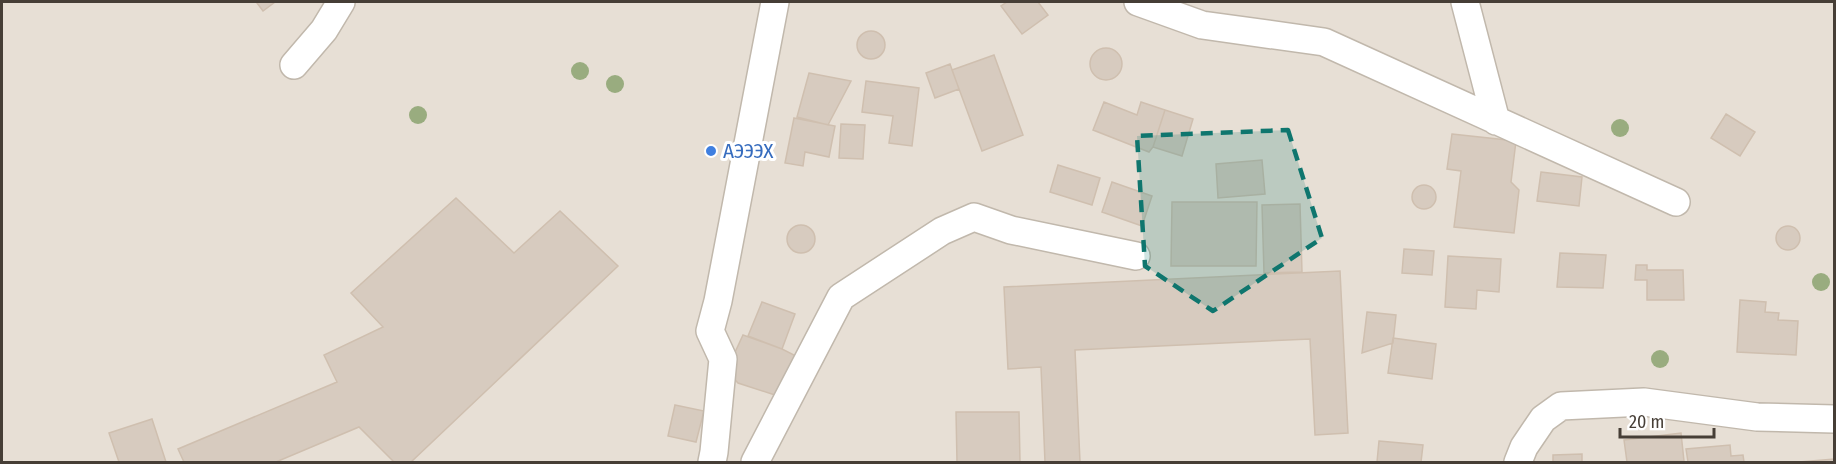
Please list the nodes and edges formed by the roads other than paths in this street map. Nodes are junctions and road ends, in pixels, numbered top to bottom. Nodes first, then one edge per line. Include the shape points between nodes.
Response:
1 (341, 2) edge
2 (775, 2) edge
3 (1138, 2) edge
4 (1465, 2) edge
5 (294, 65) dead end
6 (1496, 121) junction
7 (1676, 202) dead end
8 (1136, 256) dead end
9 (1834, 419) edge
10 (712, 462) edge
11 (755, 462) edge
12 (1518, 462) edge

1 - 5 street via 324,30
2 - 10 street via 710,331 723,359
3 - 6 street via 1202,25 1324,42
4 - 6 street
6 - 7 street
8 - 11 street via 1011,230 974,217 942,231 841,297
9 - 12 street via 1757,417 1644,402 1561,406 1543,419

